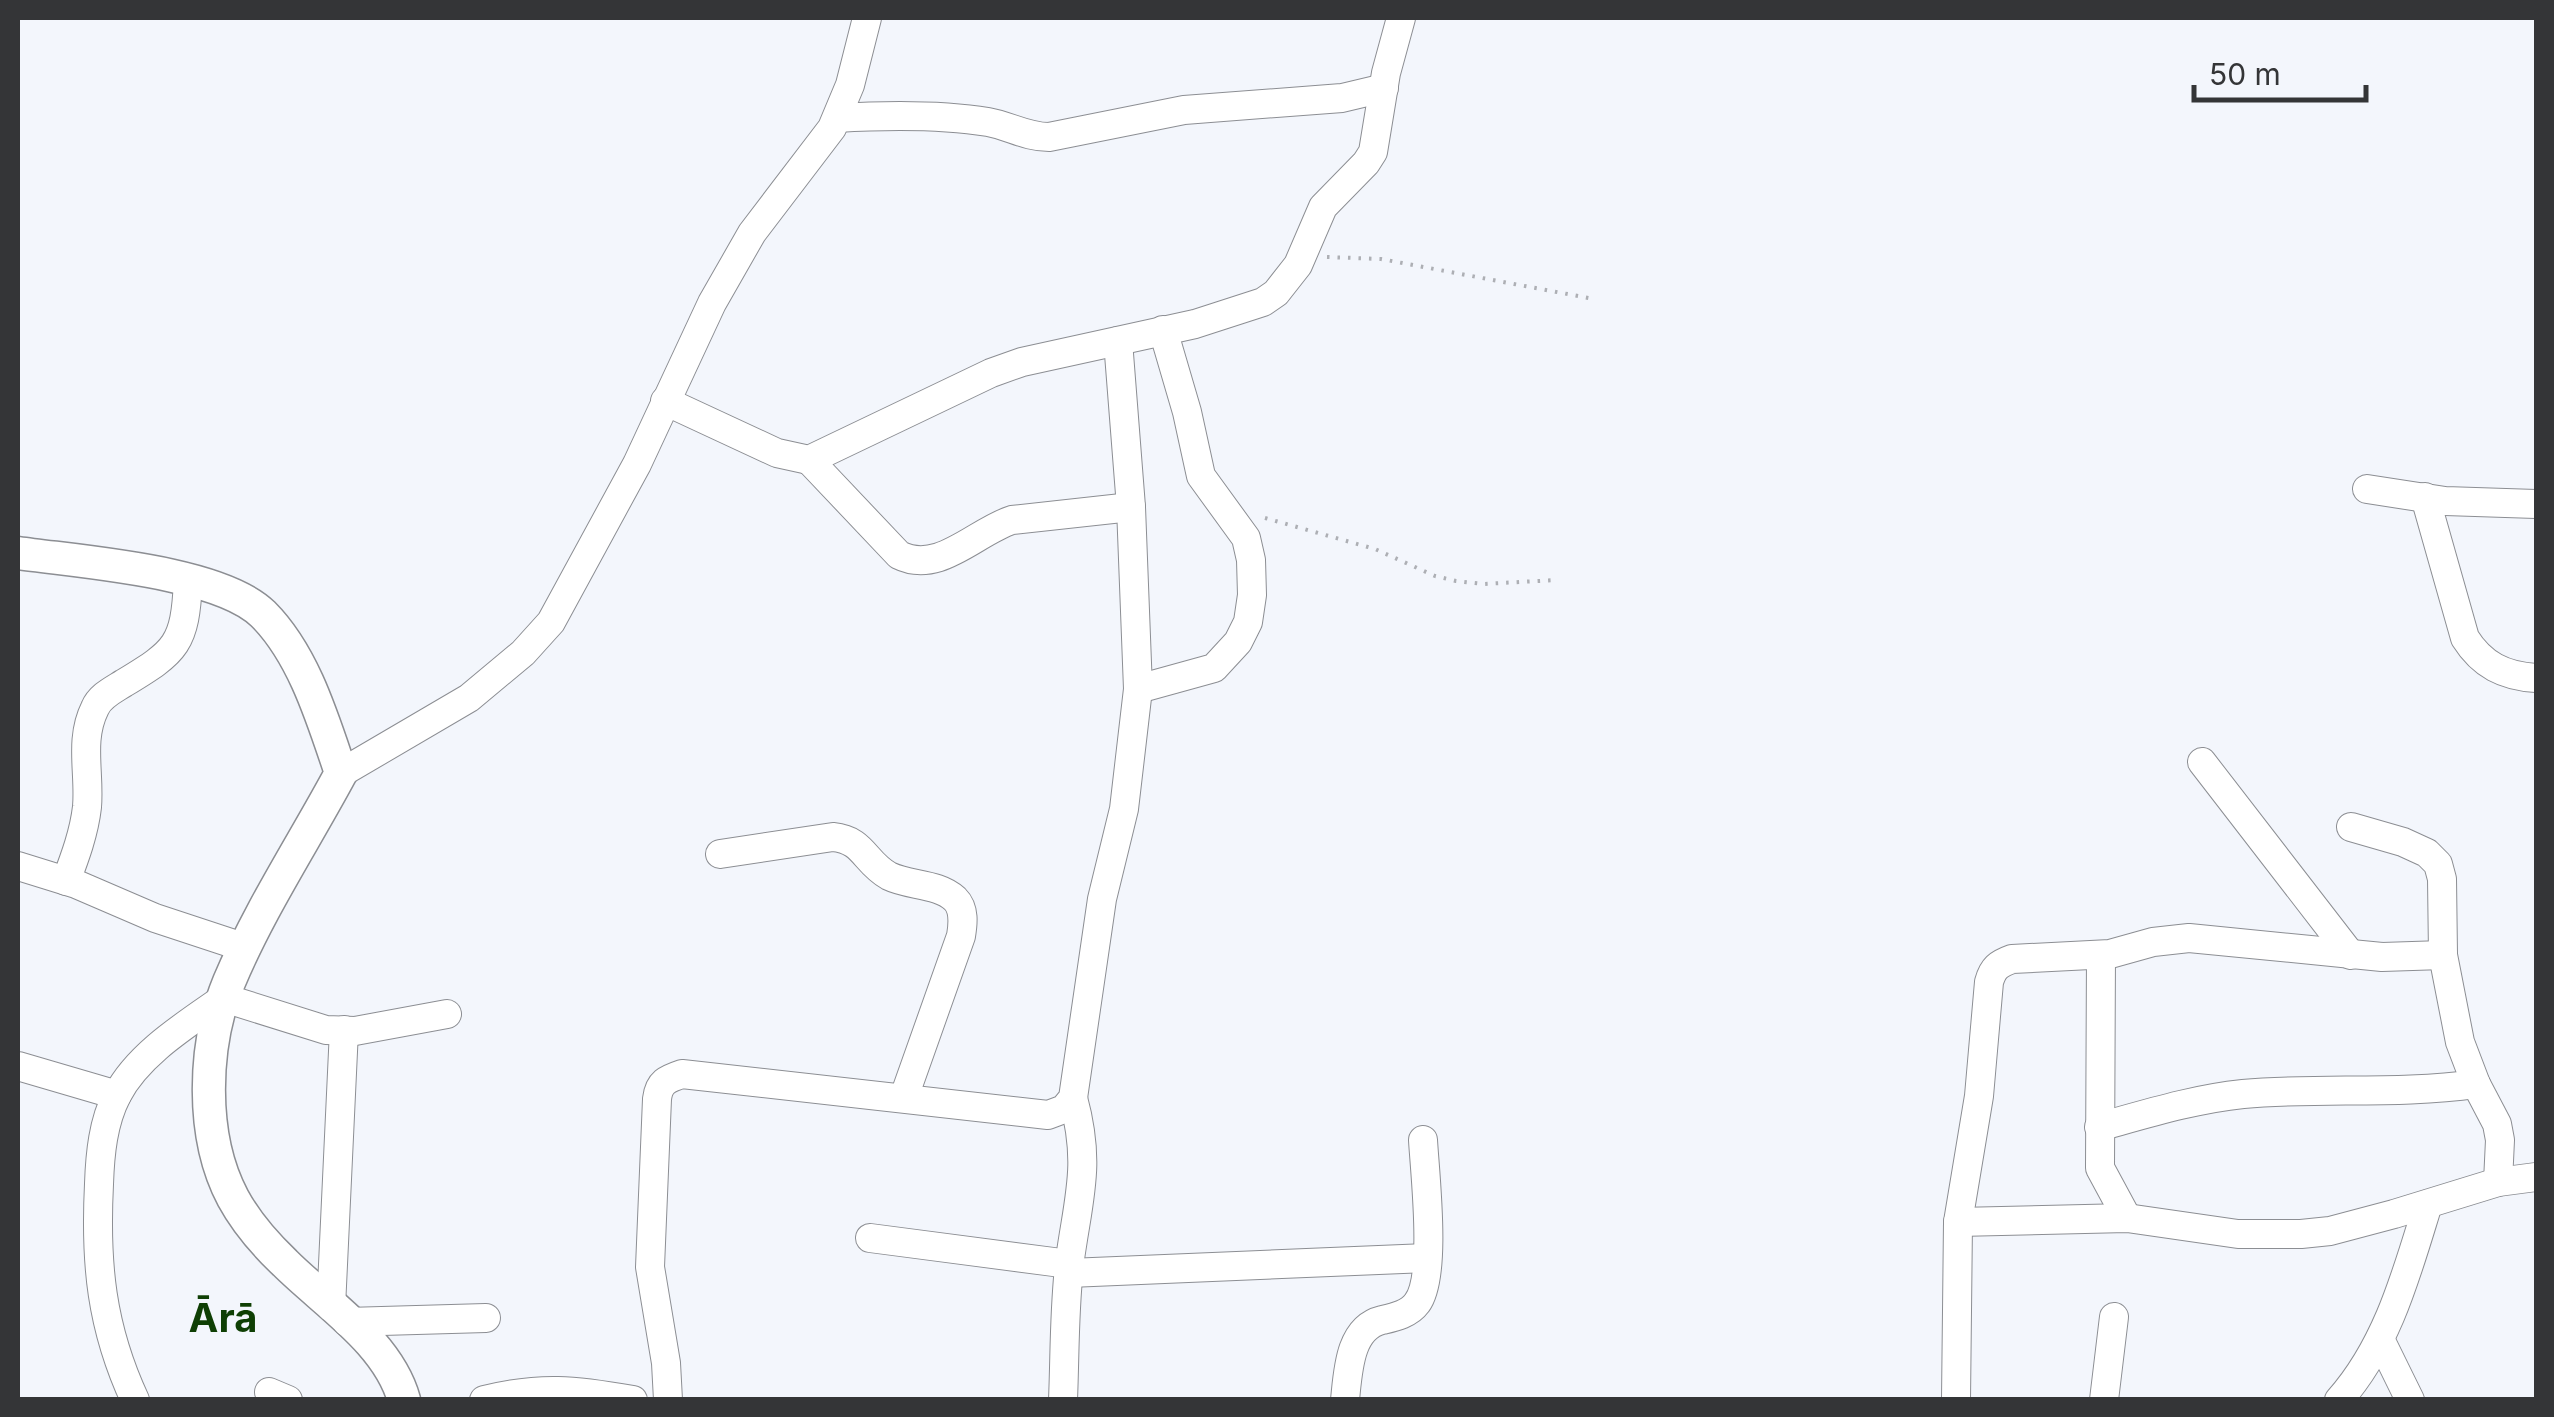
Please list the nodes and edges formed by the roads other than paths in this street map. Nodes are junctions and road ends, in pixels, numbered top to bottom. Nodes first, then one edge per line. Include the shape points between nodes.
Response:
1 (867, 18) edge
2 (1401, 18) edge
3 (1384, 88) junction
4 (837, 118) junction
5 (1162, 330) junction
6 (1118, 341) junction
7 (665, 402) junction
8 (809, 460) junction
9 (2368, 488) dead end
10 (2425, 498) junction
11 (2536, 504) edge
12 (1131, 507) junction
13 (18, 553) edge
14 (188, 581) junction
15 (2536, 678) edge
16 (1138, 688) junction
17 (2202, 762) dead end
18 (341, 774) junction
19 (2351, 827) dead end
20 (720, 854) dead end
21 (18, 866) edge
22 (66, 881) junction
23 (246, 948) junction
24 (2351, 954) junction
25 (2101, 955) junction
26 (2443, 955) junction
27 (224, 998) junction
28 (447, 1014) dead end
29 (344, 1030) junction
30 (18, 1066) edge
31 (2476, 1084) junction
32 (117, 1094) junction
33 (904, 1097) junction
34 (1074, 1098) junction
35 (2098, 1126) junction
36 (1422, 1140) dead end
37 (2536, 1177) edge
38 (2498, 1182) junction
39 (2428, 1204) junction
40 (2127, 1218) junction
41 (1958, 1222) junction
42 (870, 1238) dead end
43 (1427, 1258) junction
44 (1069, 1268) junction
45 (339, 1314) junction
46 (2114, 1317) dead end
47 (486, 1318) dead end
48 (2380, 1340) junction
49 (135, 1400) edge
50 (404, 1400) edge
51 (484, 1400) edge
52 (633, 1400) edge
53 (668, 1400) edge
54 (1063, 1400) edge
55 (1345, 1400) edge
56 (1956, 1400) edge
57 (2104, 1400) edge
58 (2339, 1400) edge
59 (2410, 1400) edge

1 - 4 street
2 - 3 street
3 - 4 street via 1342,98 1184,110 1049,137 952,118
3 - 5 street via 1373,152 1322,207 1288,281 1263,302
4 - 7 street via 752,233
5 - 6 street
5 - 16 street via 1201,476 1246,538 1252,577 1248,622 1228,656 1191,677
6 - 8 street via 991,373
6 - 12 street
7 - 8 street via 777,453
7 - 18 street via 564,602 536,640 469,698
8 - 12 street via 910,561 946,555 1012,520
9 - 10 street
10 - 11 street
10 - 15 street via 2465,638 2496,670
12 - 16 street
13 - 14 street
14 - 18 street via 234,595 278,631 320,712
14 - 22 street via 182,636 171,651 97,702 90,718 88,803
16 - 34 street
17 - 24 street
18 - 23 street
19 - 26 street via 2403,842 2438,864
20 - 33 street via 849,838 877,868 952,896 960,906 961,936
21 - 22 street
22 - 23 street
23 - 27 street
24 - 25 street via 2189,938
24 - 26 street
25 - 35 street
25 - 41 street via 2012,959 1992,971
26 - 31 street via 2460,1042
27 - 29 street
27 - 32 street via 163,1044
27 - 45 street via 210,1078 222,1173 259,1236
28 - 29 street
29 - 45 street
30 - 32 street
31 - 35 street via 2243,1094
31 - 38 street via 2497,1124
32 - 49 street via 100,1154 97,1261 109,1328
33 - 34 street via 1048,1114
33 - 53 street via 682,1074 659,1087 650,1268
34 - 44 street via 1084,1167
35 - 40 street via 2100,1168
36 - 43 street
37 - 38 street
38 - 39 street
39 - 40 street via 2301,1234 2238,1234
39 - 48 street
40 - 41 street
41 - 56 street
42 - 44 street
43 - 44 street
43 - 55 street via 1418,1302 1358,1338
44 - 54 street
45 - 47 street
45 - 50 street via 383,1357
46 - 57 street
48 - 58 street
48 - 59 street
51 - 52 street via 552,1389

